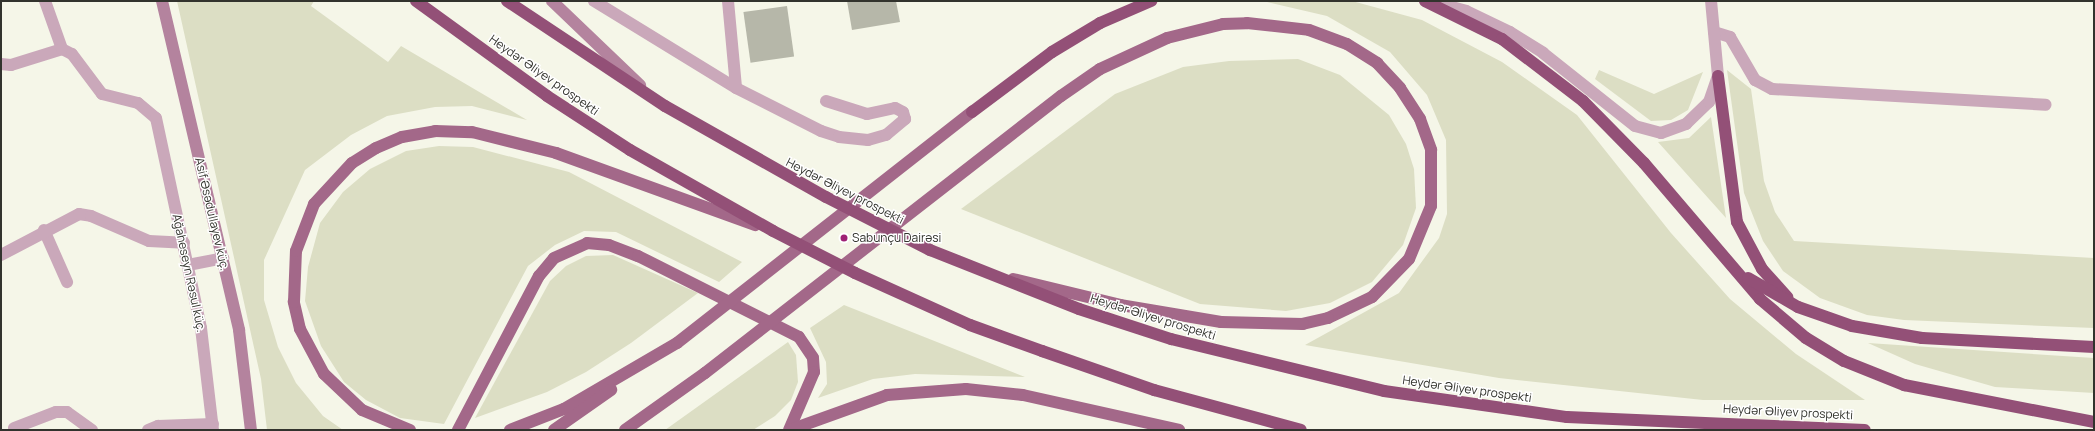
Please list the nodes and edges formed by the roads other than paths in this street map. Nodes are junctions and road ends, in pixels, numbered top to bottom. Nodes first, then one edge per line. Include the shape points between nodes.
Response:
1 (45, 1) edge
2 (162, 1) edge
3 (416, 1) edge
4 (507, 1) edge
5 (552, 1) edge
6 (594, 1) edge
7 (728, 1) edge
8 (1151, 1) edge
9 (1426, 1) edge
10 (1711, 1) edge
11 (1714, 32) junction
12 (62, 49) junction
13 (1, 64) edge
14 (1718, 76) junction
15 (736, 88) junction
16 (826, 102) dead end
17 (2046, 105) dead end
18 (665, 106) junction
19 (972, 112) joint
20 (44, 230) junction
21 (773, 231) junction
22 (184, 244) junction
23 (1, 256) edge
24 (223, 258) junction
25 (1727, 262) junction
26 (188, 265) junction
27 (991, 273) junction
28 (67, 282) dead end
29 (1798, 307) junction
30 (677, 343) junction
31 (2094, 347) edge
32 (2094, 422) edge
33 (213, 427) edge
34 (14, 428) dead end
35 (92, 430) edge
36 (148, 430) edge
37 (251, 430) edge
38 (410, 430) edge
39 (458, 430) edge
40 (510, 430) edge
41 (554, 430) edge
42 (625, 430) edge
43 (790, 430) edge
44 (1180, 430) edge
45 (1301, 430) edge
46 (1865, 430) edge

1 - 12 street
2 - 24 main road, Asif Əsədullayev küç.
3 - 21 highway, Heydər Əliyev prospekti via 547,96 630,150
4 - 18 highway, Heydər Əliyev prospekti
5 - 18 main road
6 - 15 street
7 - 15 street
8 - 19 highway via 1100,23 1052,52
9 - 14 street via 1466,11 1510,32 1543,53 1620,115 1647,131 1675,130 1697,116 1709,102
9 - 25 highway via 1502,39 1583,100 1644,163
10 - 11 street
11 - 14 street
11 - 17 street via 1730,37 1755,80 1772,89
12 - 13 street via 11,65
12 - 22 street, Ağaheseyn Rəsul küç. via 72,54 102,94 131,100 146,107 156,118
14 - 29 highway via 1737,222 1762,269
15 - 16 street via 839,137 868,140 886,135 905,119 903,112 895,108 867,114
18 - 27 highway, Heydər Əliyev prospekti via 826,197 930,250
19 - 30 main road
20 - 22 street via 79,214 91,216 149,241
20 - 23 street
20 - 28 street
21 - 38 main road via 556,153 472,132 434,131 402,137 376,148 352,163 314,204 296,251 294,302 300,329 324,374 362,410
21 - 45 highway, Heydər Əliyev prospekti via 970,325 1154,390
22 - 26 street, Ağaheseyn Rəsul küç.
24 - 26 street
24 - 37 main road, Asif Əsədullayev küç. via 244,364
25 - 29 highway via 1753,282
25 - 32 highway via 1779,317 1806,338 1871,374 1960,398
26 - 33 street, Ağaheseyn Rəsul küç. via 208,372
27 - 42 main road via 1121,305 1175,314 1229,322 1303,324 1349,310 1394,279 1422,232 1431,206 1431,150 1420,119 1377,63 1348,44 1309,30 1272,24 1223,24 1143,47 1100,69 1001,142 705,373
27 - 46 highway, Heydər Əliyev prospekti via 1079,309 1171,339 1384,391 1567,417
29 - 31 highway via 1852,326 1922,338
30 - 40 main road via 564,410
30 - 41 main road
33 - 36 street via 158,426
34 - 35 street via 68,412
39 - 43 main road via 539,276 554,258 587,243 609,245 638,256 799,338 813,358 814,372
43 - 44 main road via 887,395 966,389 1023,395

